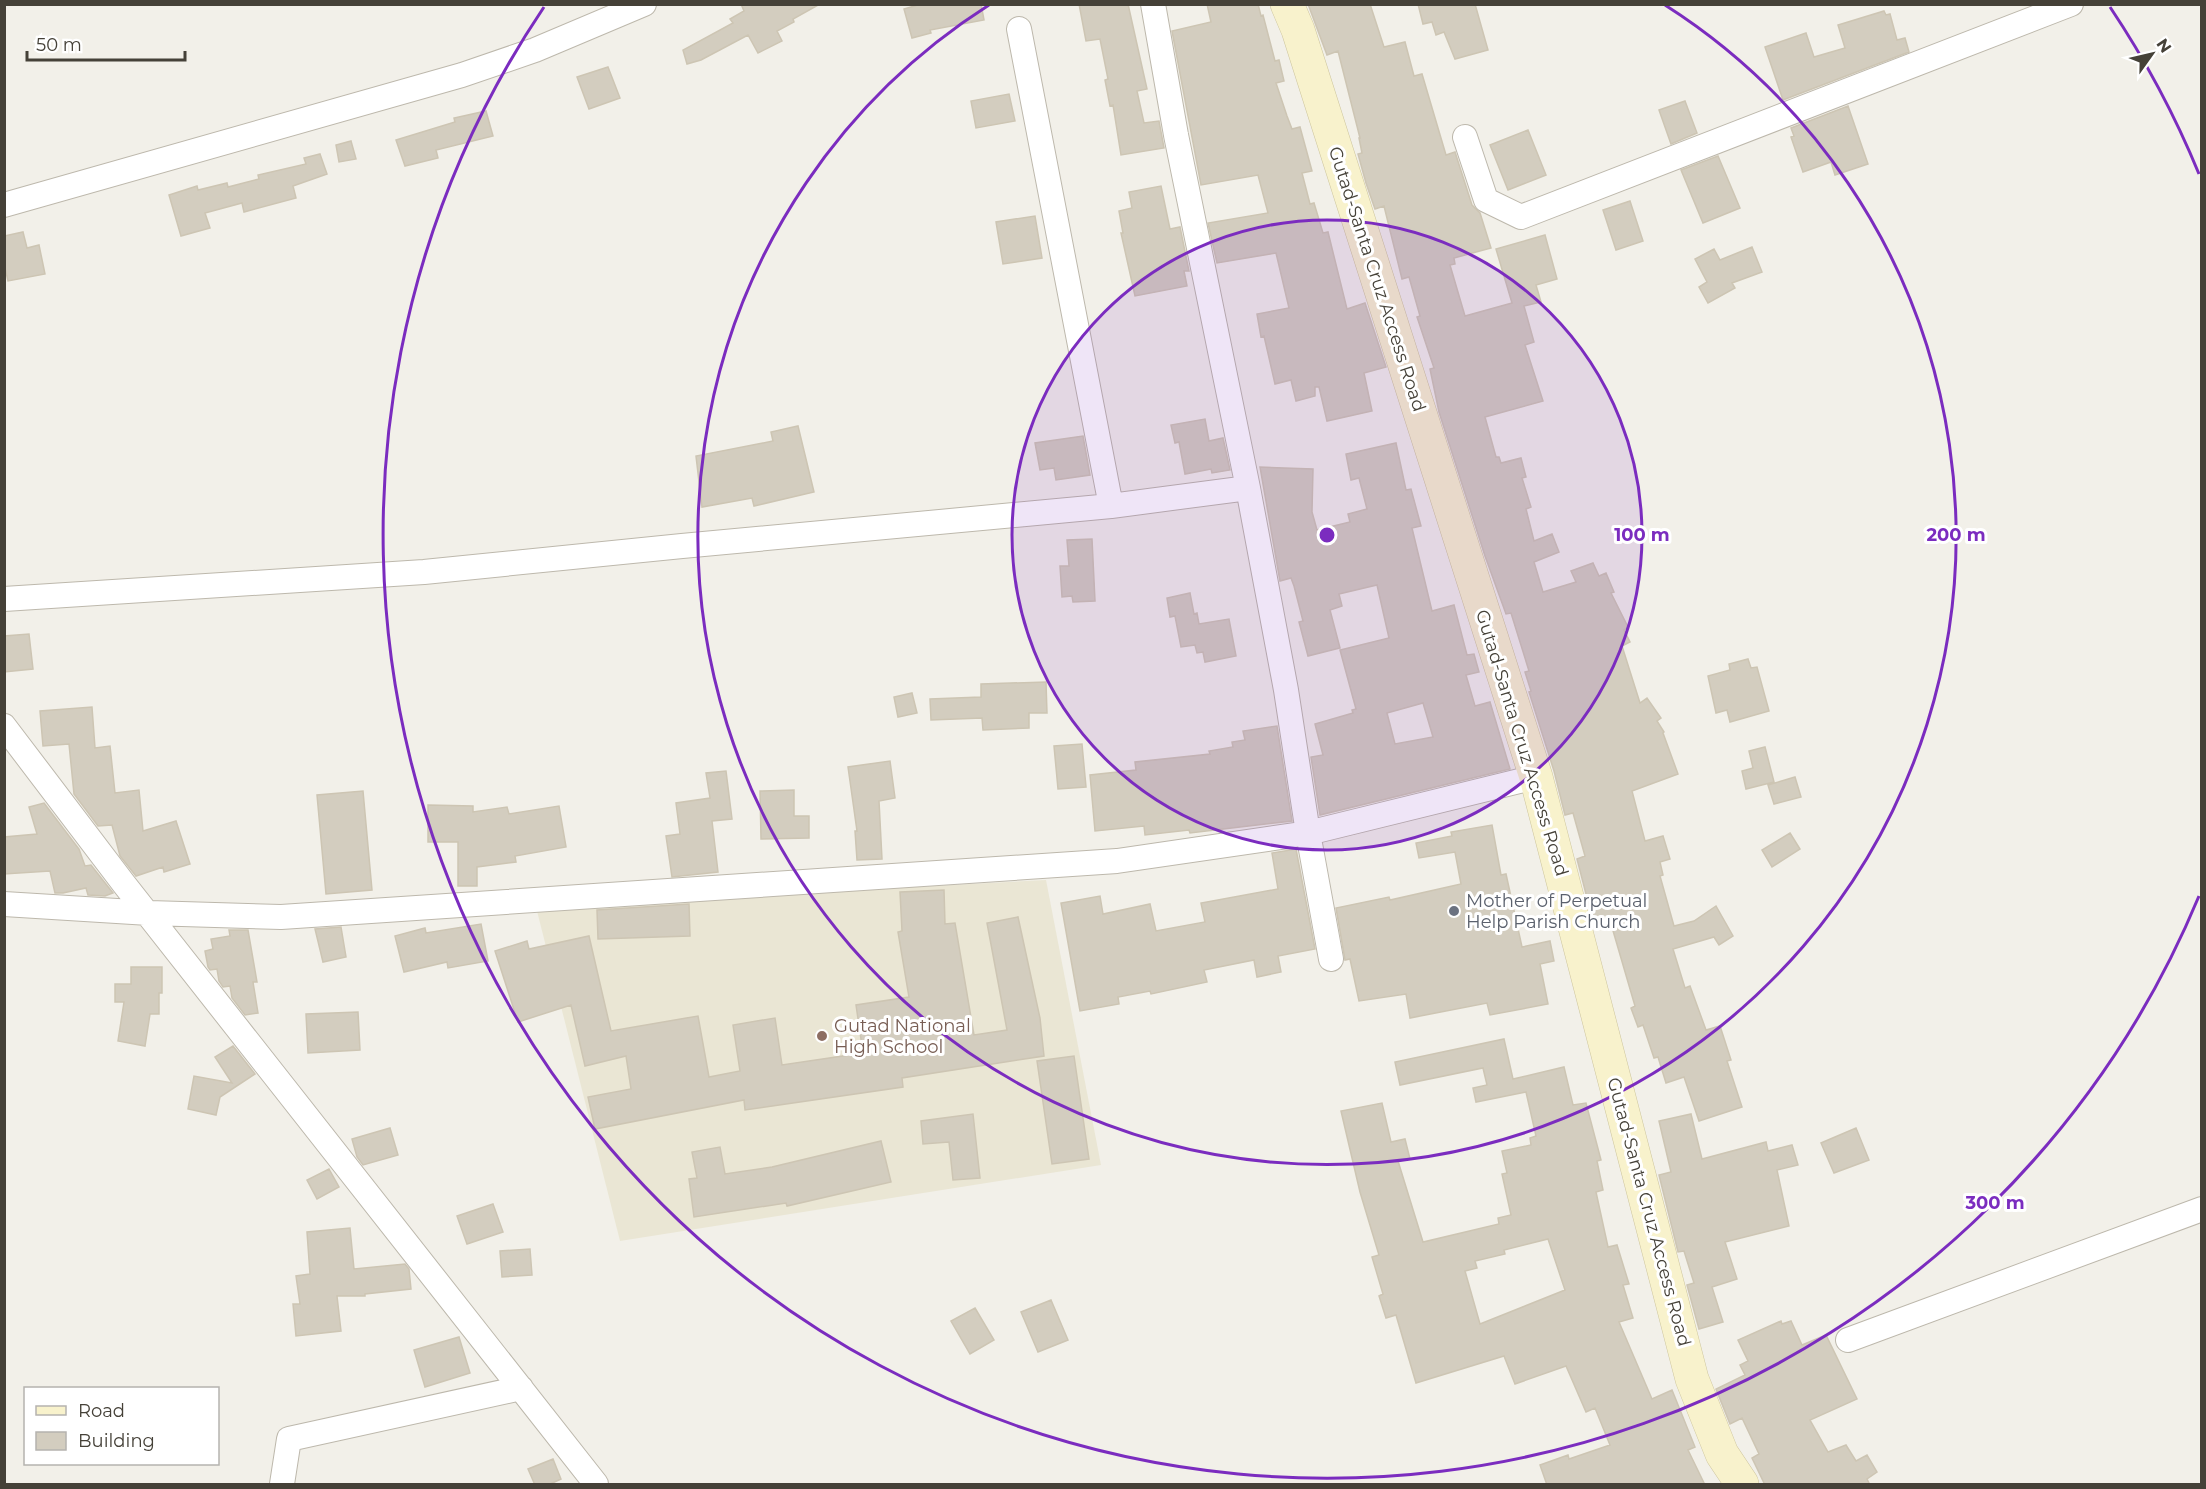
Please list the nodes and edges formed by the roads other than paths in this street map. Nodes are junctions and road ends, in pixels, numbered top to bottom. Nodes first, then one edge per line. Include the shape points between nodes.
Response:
1 (644, 4) edge
2 (1153, 4) edge
3 (1287, 4) edge
4 (2071, 4) edge
5 (1019, 29) dead end
6 (1465, 138) dead end
7 (4, 205) edge
8 (1248, 488) junction
9 (1111, 506) junction
10 (4, 599) edge
11 (4, 726) edge
12 (1536, 777) junction
13 (1308, 833) junction
14 (4, 904) edge
15 (149, 913) junction
16 (1331, 959) dead end
17 (2202, 1209) edge
18 (1848, 1340) dead end
19 (521, 1388) junction
20 (282, 1485) edge
21 (596, 1485) edge
22 (1742, 1485) edge

1 - 7 street via 535,50 462,75
2 - 8 street
3 - 12 main road, Gutad-Santa Cruz Access Road
4 - 6 street via 1521,217 1486,200
5 - 9 street
8 - 9 street
8 - 13 street
9 - 10 street via 424,572
11 - 15 street
12 - 13 street
12 - 22 main road, Gutad-Santa Cruz Access Road via 1692,1379 1722,1454
13 - 15 street via 1117,861 281,917
13 - 16 street
14 - 15 street
15 - 19 street
17 - 18 street
19 - 20 street via 289,1439
19 - 21 street

